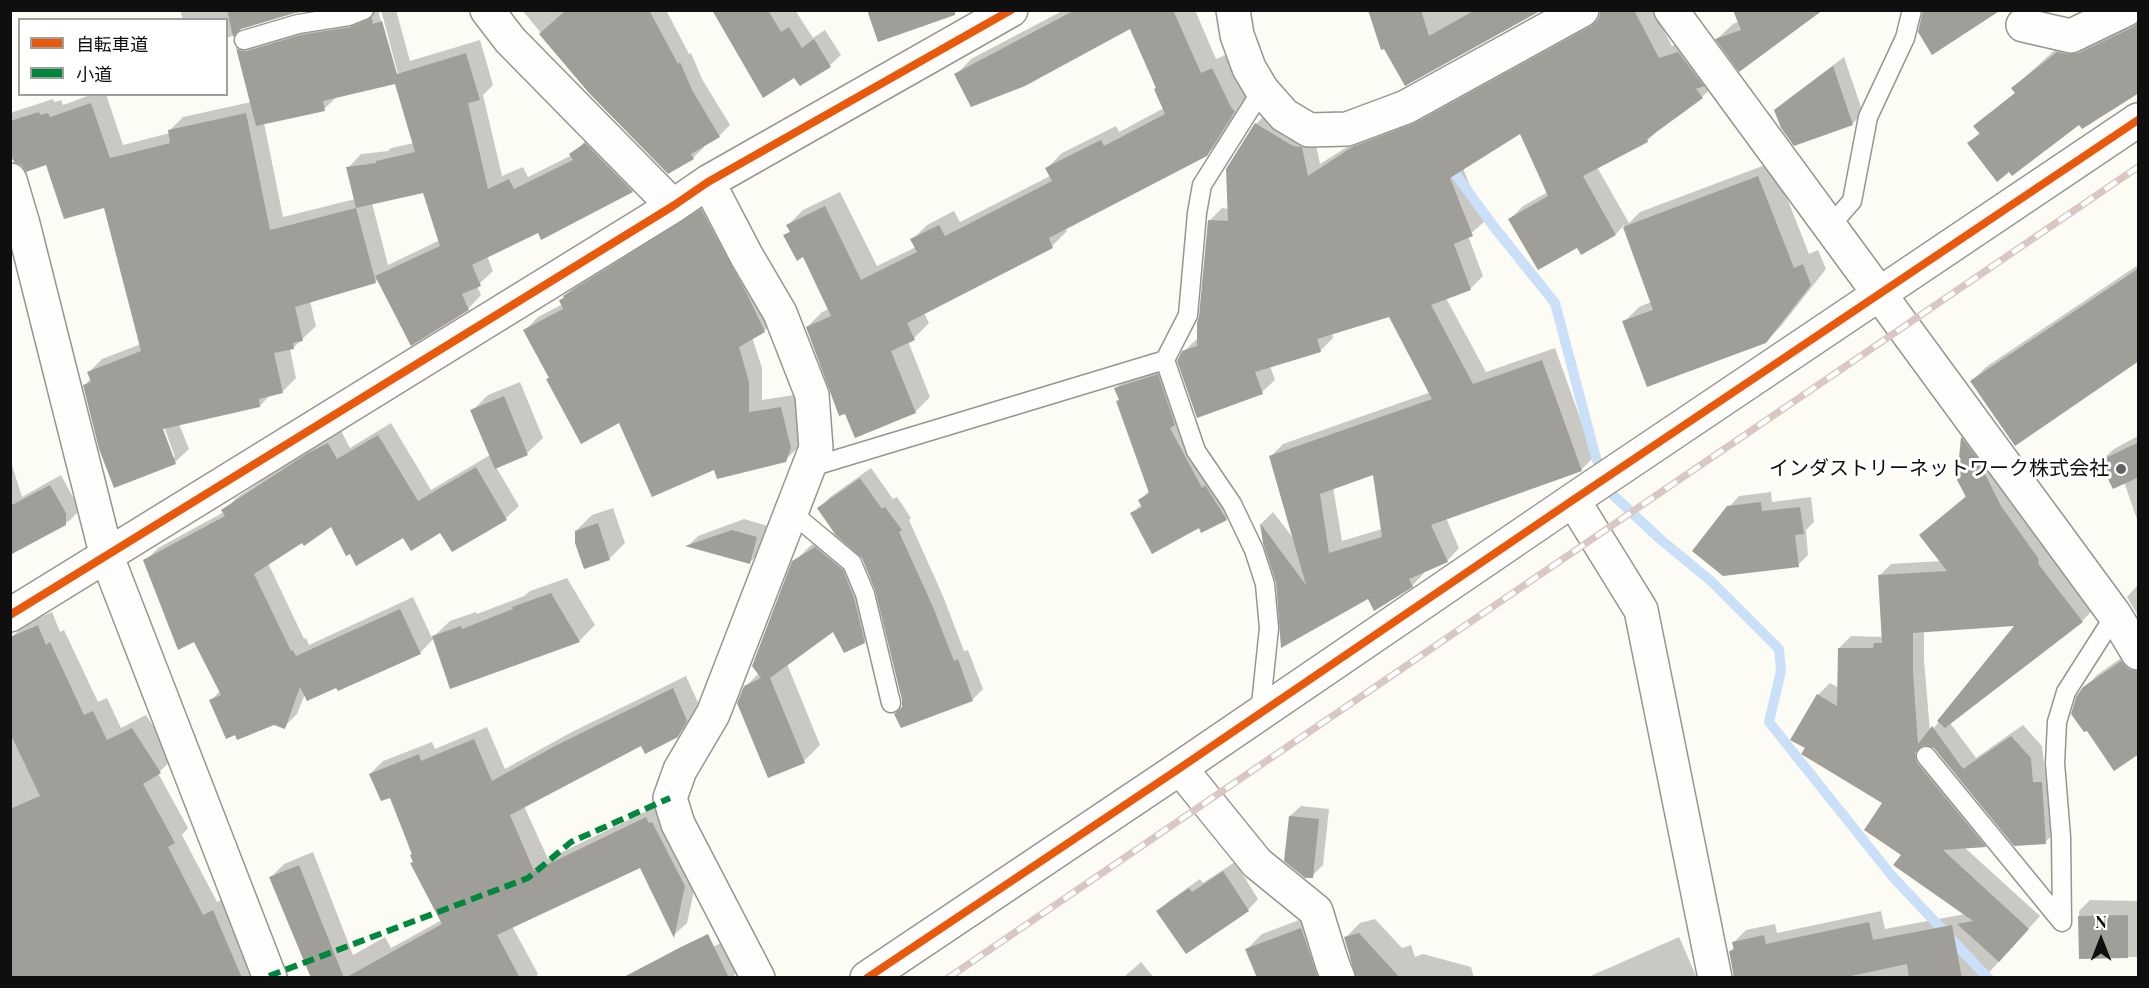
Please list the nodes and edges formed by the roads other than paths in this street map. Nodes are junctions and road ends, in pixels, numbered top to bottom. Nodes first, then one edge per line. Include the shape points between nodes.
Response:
1 (363, 10) edge
2 (487, 10) edge
3 (1011, 10) edge
4 (1233, 10) edge
5 (1582, 10) edge
6 (1671, 10) edge
7 (1912, 10) edge
8 (2125, 10) edge
9 (2023, 25) dead end
10 (244, 40) dead end
11 (1262, 90) junction
12 (2139, 120) edge
13 (10, 180) edge
14 (708, 182) junction
15 (673, 206) junction
16 (1829, 227) junction
17 (1878, 296) junction
18 (1165, 360) junction
19 (808, 468) junction
20 (1572, 500) junction
21 (791, 513) junction
22 (107, 557) junction
23 (10, 615) edge
24 (2115, 615) junction
25 (2139, 653) edge
26 (891, 703) dead end
27 (1260, 714) junction
28 (1926, 756) dead end
29 (1180, 768) junction
30 (270, 978) edge
31 (758, 978) edge
32 (867, 978) edge
33 (1338, 978) edge
34 (1715, 978) edge

1 - 10 lane
2 - 15 street via 510,40
3 - 14 street
4 - 11 street via 1241,46
5 - 11 street via 1406,107 1347,129 1309,130 1284,115
6 - 16 street
7 - 16 lane via 1905,38 1868,117 1852,201
8 - 9 street via 2071,36
11 - 18 lane via 1202,185 1188,315
12 - 17 street
13 - 22 street
14 - 15 street
14 - 19 street via 780,313 812,395 816,448
15 - 22 street
16 - 17 street
17 - 20 street
17 - 24 street
18 - 19 lane
18 - 27 lane via 1196,451 1232,504 1265,584 1269,628
19 - 21 street
20 - 27 street
20 - 34 street via 1641,610
21 - 26 lane via 852,563 865,594
21 - 31 street via 713,714 680,770 670,798 678,825
22 - 23 street
22 - 30 street
24 - 25 street
24 - 28 lane via 2066,692 2057,722 2055,763 2062,922
27 - 29 street
29 - 32 street
29 - 33 street via 1257,863 1316,911

